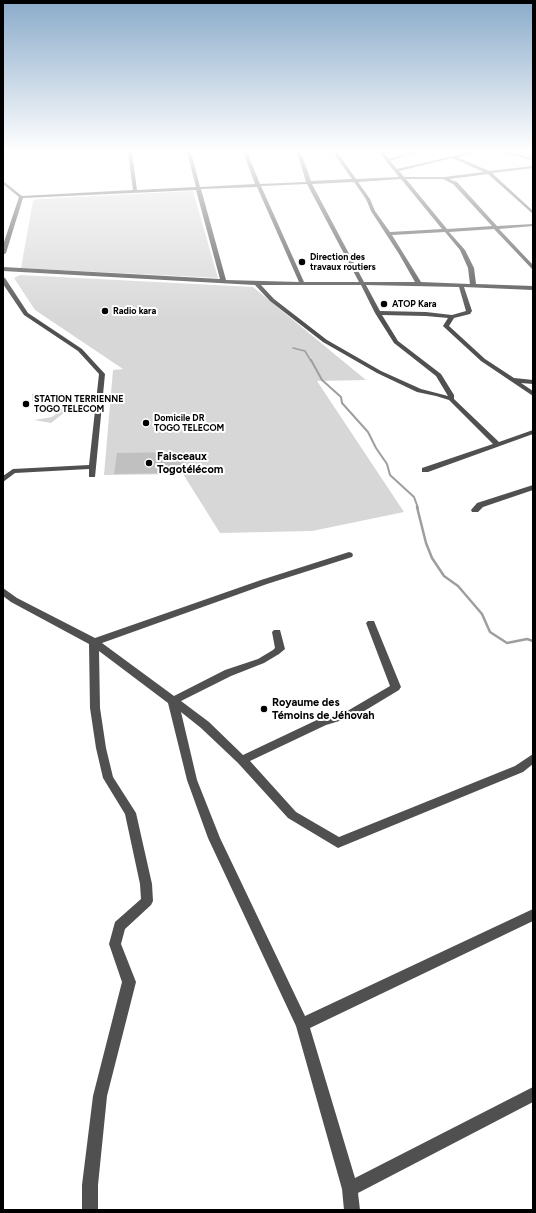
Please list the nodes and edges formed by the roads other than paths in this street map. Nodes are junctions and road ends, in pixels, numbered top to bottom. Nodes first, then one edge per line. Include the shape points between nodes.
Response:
1 (17, 209) edge
2 (204, 209) edge
3 (269, 209) edge
4 (322, 209) edge
5 (374, 209) edge
6 (428, 209) edge
7 (478, 209) edge
8 (533, 225) edge
9 (495, 228) junction
10 (446, 230) junction
11 (389, 234) junction
12 (3, 253) edge
13 (533, 268) edge
14 (3, 269) edge
15 (3, 279) edge
16 (223, 280) junction
17 (257, 283) junction
18 (302, 283) junction
19 (361, 283) junction
20 (419, 284) junction
21 (461, 286) junction
22 (473, 286) junction
23 (533, 288) edge
24 (378, 313) junction
25 (433, 316) junction
26 (452, 317) junction
27 (446, 326) junction
28 (512, 380) junction
29 (533, 382) edge
30 (533, 394) edge
31 (451, 399) junction
32 (533, 432) edge
33 (497, 444) junction
34 (425, 470) dead end
35 (3, 480) edge
36 (533, 487) edge
37 (475, 510) dead end
38 (349, 555) dead end
39 (3, 591) edge
40 (371, 623) dead end
41 (277, 632) dead end
42 (94, 642) junction
43 (173, 701) junction
44 (533, 758) edge
45 (242, 760) junction
46 (533, 915) edge
47 (302, 1025) junction
48 (533, 1094) edge
49 (350, 1189) junction
50 (90, 1210) edge
51 (352, 1210) edge

1 - 12 street
2 - 16 street
3 - 18 street
4 - 19 street
5 - 11 street
6 - 10 street
7 - 9 street
8 - 9 street
9 - 10 street
9 - 13 street
10 - 11 street
10 - 22 street via 462,250 471,268
11 - 20 street
14 - 16 street
15 - 35 street via 26,314 80,350 102,374 92,471 13,471
16 - 17 street
17 - 18 street
17 - 31 street via 277,304 325,341 412,388
18 - 19 street
19 - 20 street
19 - 24 street
20 - 21 street
21 - 22 street
21 - 26 street via 469,311
22 - 23 street
24 - 25 street
24 - 31 street via 396,342 438,375
25 - 26 street
25 - 27 street
26 - 27 street
27 - 28 street via 483,360
28 - 29 street
28 - 30 street
31 - 33 street
32 - 33 street
33 - 34 street
36 - 37 street via 480,505
38 - 42 street
39 - 42 street via 14,600
40 - 45 street via 396,687 352,713 323,722
41 - 43 street via 280,649 276,652
42 - 43 street
42 - 50 street via 95,708 101,748 108,778 130,813 146,884 147,901 120,926 116,944 129,982 100,1096 90,1185
43 - 45 street via 205,725
43 - 47 street via 192,780 214,838
44 - 45 street via 519,769 338,843 292,815
46 - 47 street
47 - 49 street
48 - 49 street
49 - 51 street

